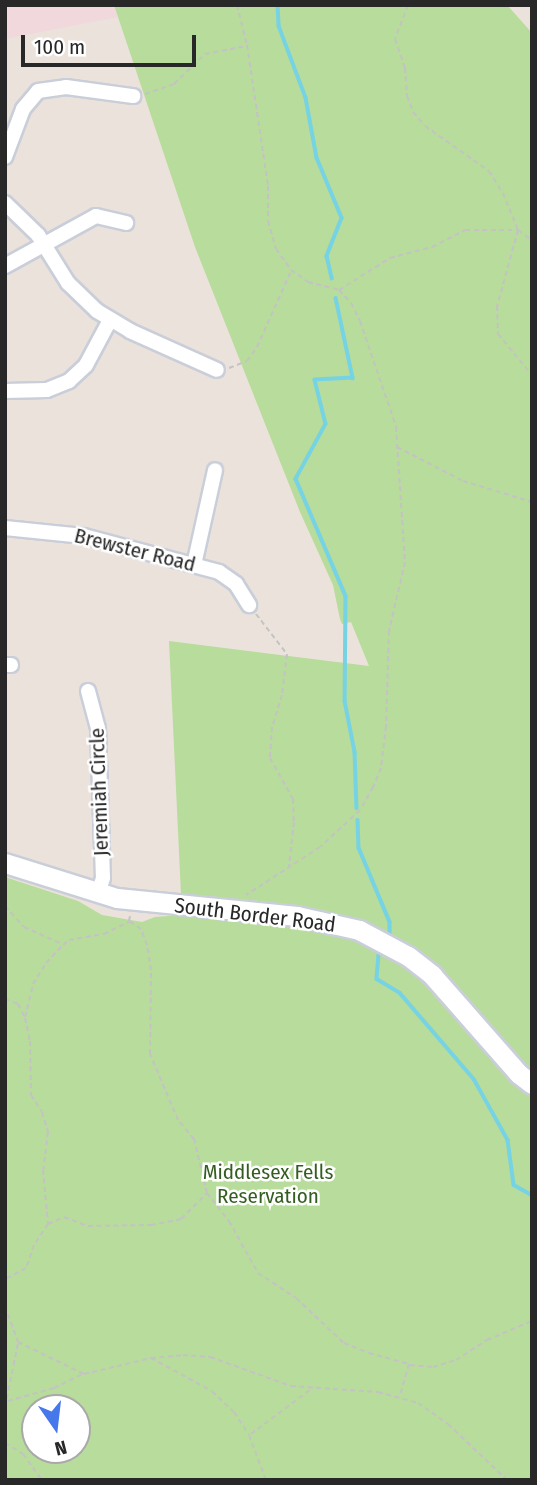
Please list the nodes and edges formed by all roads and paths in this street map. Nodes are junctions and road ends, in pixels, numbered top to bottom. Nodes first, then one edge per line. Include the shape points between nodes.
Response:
1 (237, 5) edge
2 (408, 5) edge
3 (247, 46) junction
4 (133, 96) joint
5 (5, 157) edge
6 (5, 203) edge
7 (127, 223) dead end
8 (517, 230) junction
9 (532, 240) edge
10 (45, 244) junction
11 (5, 266) edge
12 (291, 271) junction
13 (339, 290) junction
14 (110, 320) junction
15 (217, 370) joint
16 (532, 375) edge
17 (5, 391) edge
18 (396, 446) junction
19 (215, 470) dead end
20 (532, 502) edge
21 (5, 528) edge
22 (194, 565) junction
23 (249, 605) joint
24 (88, 691) dead end
25 (5, 863) edge
26 (289, 867) junction
27 (99, 894) junction
28 (132, 901) junction
29 (5, 906) edge
30 (237, 911) junction
31 (130, 921) junction
32 (63, 945) junction
33 (5, 999) edge
34 (25, 1018) junction
35 (532, 1084) edge
36 (207, 1193) junction
37 (48, 1224) junction
38 (5, 1279) edge
39 (5, 1306) edge
40 (532, 1321) edge
41 (18, 1342) junction
42 (151, 1359) junction
43 (410, 1364) junction
44 (84, 1374) junction
45 (312, 1389) junction
46 (398, 1398) junction
47 (8, 1401) junction
48 (5, 1406) edge
49 (249, 1435) junction
50 (5, 1443) edge
51 (42, 1480) edge
52 (266, 1480) edge
53 (507, 1480) edge

1 - 3 path
2 - 8 path via 395,39 413,112 425,127 489,171
3 - 4 path via 205,54 174,84
3 - 12 path via 268,186 268,221 276,249
4 - 5 street via 65,87 38,91 23,109
6 - 10 street
7 - 10 street via 96,216
8 - 9 path
8 - 13 path via 465,230 432,247 390,258
8 - 16 path via 497,306 498,334
10 - 11 street
10 - 14 street via 68,283
12 - 13 path via 308,282
12 - 15 path via 257,347 237,367
13 - 18 path via 360,321 396,428
14 - 15 street
14 - 17 street via 86,365 69,381 47,390
18 - 20 path via 463,481
18 - 26 path via 405,562 389,631 381,768 360,810 320,847
19 - 22 street
21 - 22 street, Brewster Road via 66,533
22 - 23 street, Brewster Road via 229,578
23 - 26 path via 287,654 270,758 293,799
24 - 27 street, Jeremiah Circle via 98,728 103,876
25 - 27 main road, South Border Road
26 - 30 path via 250,890
27 - 28 main road, South Border Road
28 - 30 main road, South Border Road
28 - 31 path
29 - 32 path via 24,928
30 - 35 main road, South Border Road via 323,920 390,945 445,987 488,1041
31 - 32 path
31 - 36 path via 141,929 148,945 150,1054 178,1121 194,1139
32 - 34 path via 33,984
33 - 34 path via 18,1004
34 - 37 path via 31,1095 48,1132 43,1170
36 - 37 path via 181,1219 151,1225 88,1226 64,1217
36 - 43 path via 258,1273 296,1298 344,1343
37 - 38 path via 26,1268
39 - 41 path
40 - 43 path via 487,1340 456,1360 433,1367
41 - 44 path
41 - 47 path
42 - 44 path
42 - 45 path via 211,1357
42 - 49 path via 212,1391
43 - 46 path
44 - 47 path
45 - 46 path via 378,1392
45 - 49 path
46 - 53 path via 418,1403 448,1424
47 - 48 path
49 - 52 path
50 - 51 path via 23,1454

